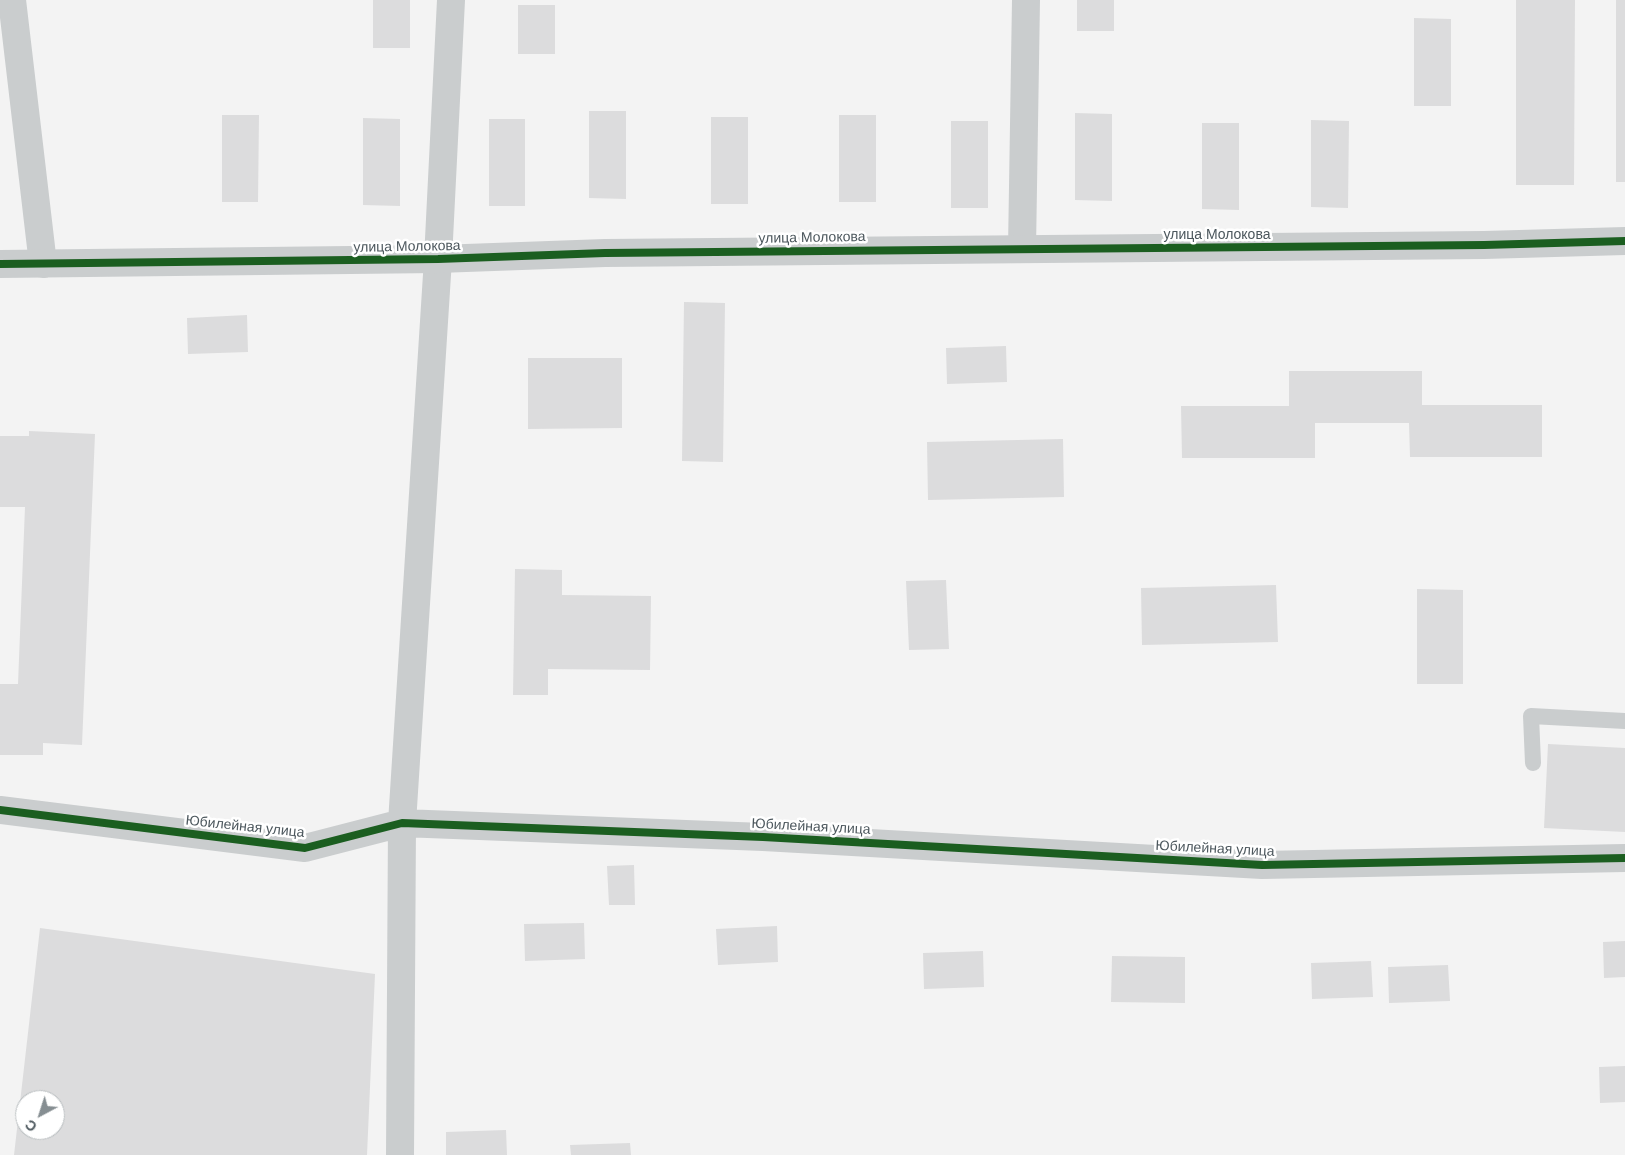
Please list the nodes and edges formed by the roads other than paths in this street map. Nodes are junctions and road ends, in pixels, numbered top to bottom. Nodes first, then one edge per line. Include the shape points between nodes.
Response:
1 (12, 0) edge
2 (451, 0) edge
3 (1026, 0) edge
4 (1625, 241) edge
5 (1022, 249) junction
6 (438, 260) junction
7 (0, 264) edge
8 (44, 264) junction
9 (1625, 721) edge
10 (1533, 763) dead end
11 (0, 810) edge
12 (0, 815) edge
13 (402, 823) junction
14 (1625, 858) edge
15 (400, 1155) edge

1 - 8 street
2 - 6 street
3 - 5 street
4 - 5 street, улица Молокова
5 - 6 street, улица Молокова via 605,253
6 - 8 street, улица Молокова
6 - 13 street
7 - 8 street, улица Молокова
9 - 10 lane via 1531,716
11 - 12 street
11 - 13 street, Юбилейная улица via 305,848
13 - 14 street, Юбилейная улица via 763,837 1262,865
13 - 15 street

